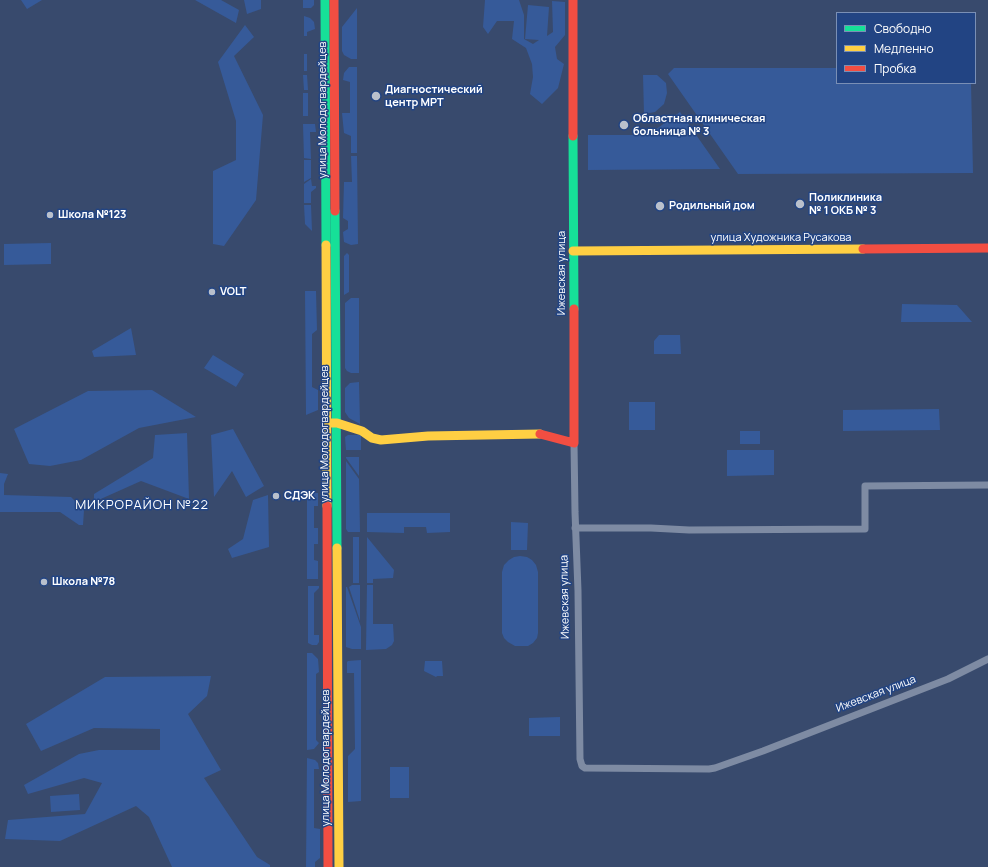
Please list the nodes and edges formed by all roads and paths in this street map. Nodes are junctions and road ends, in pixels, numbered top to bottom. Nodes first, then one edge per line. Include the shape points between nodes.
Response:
1 (325, 0) edge
2 (334, 0) edge
3 (573, 0) edge
4 (988, 248) edge
5 (573, 251) junction
6 (327, 423) junction
7 (337, 423) junction
8 (574, 443) junction
9 (988, 485) edge
10 (575, 528) junction
11 (988, 659) edge
12 (328, 867) edge
13 (339, 867) edge

1 - 6 main road, улица Молодогвардейцев
2 - 7 main road, улица Молодогвардейцев
3 - 5 main road, Ижевская улица
4 - 5 main road, улица Художника Русакова
5 - 8 main road, Ижевская улица
6 - 7 main road
6 - 12 main road, улица Молодогвардейцев
7 - 8 main road via 381,440 519,433 547,434
7 - 13 main road, улица Молодогвардейцев
8 - 10 street, Ижевская улица
9 - 10 street via 865,486 865,529
10 - 11 street, Ижевская улица via 580,759 585,768 710,769 948,679

